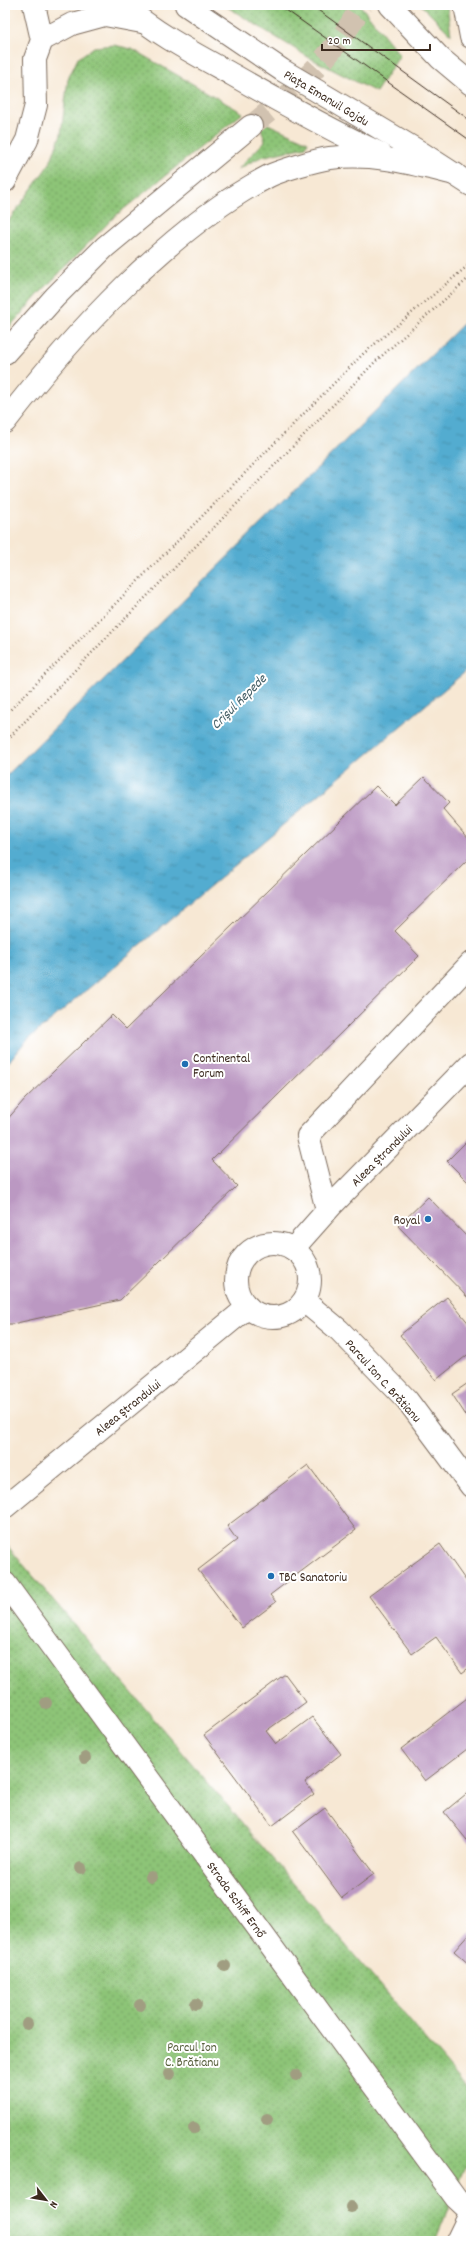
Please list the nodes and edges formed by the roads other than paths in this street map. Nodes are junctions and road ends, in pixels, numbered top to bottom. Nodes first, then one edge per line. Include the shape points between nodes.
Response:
1 (34, 5) edge
2 (123, 5) edge
3 (186, 5) edge
4 (390, 5) edge
5 (466, 5) edge
6 (142, 22) junction
7 (471, 37) edge
8 (42, 40) junction
9 (471, 84) edge
10 (251, 126) tunnel mouth
11 (388, 158) junction
12 (463, 180) edge
13 (5, 181) edge
14 (5, 353) edge
15 (5, 422) edge
16 (471, 963) edge
17 (471, 1063) edge
18 (327, 1210) junction
19 (294, 1249) junction
20 (304, 1301) junction
21 (248, 1307) junction
22 (471, 1486) edge
23 (5, 1507) edge
24 (5, 1583) edge
25 (471, 2212) edge
26 (457, 2241) edge

1 - 8 main road
2 - 6 main road
3 - 12 main road, Piața Emanuil Gojdu via 282,70
4 - 9 main road via 440,58
5 - 7 main road
6 - 8 main road via 105,16 72,24
6 - 11 main road via 311,120
8 - 13 main road via 35,59 35,112 27,140
10 - 14 main road via 105,247 55,297
11 - 12 main road
11 - 15 main road via 329,158 270,176 208,214 145,268 105,307
16 - 18 main road via 308,1136
17 - 18 main road, Aleea Ștrandului
18 - 19 main road, Aleea Ștrandului
19 - 20 main road via 303,1257 311,1278
19 - 21 main road via 271,1242 250,1251 241,1261 236,1285 240,1297
20 - 21 main road via 284,1316 259,1314
20 - 22 main road, Parcul Ion C. Brătianu via 339,1330 407,1400
21 - 23 main road, Aleea Ștrandului
24 - 25 main road, Strada Schiff Ernő via 456,2198
25 - 26 main road

